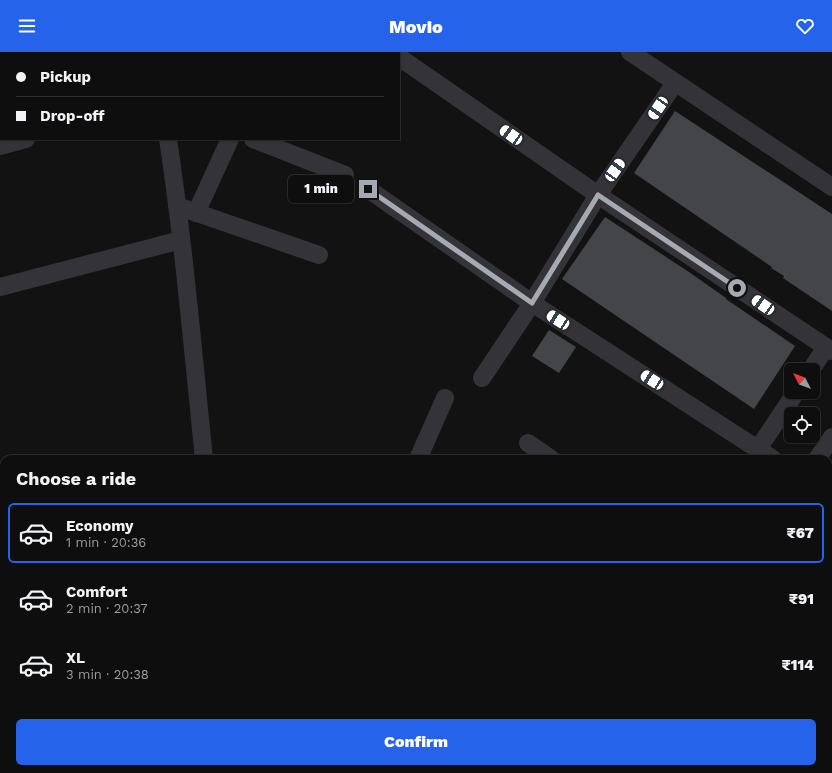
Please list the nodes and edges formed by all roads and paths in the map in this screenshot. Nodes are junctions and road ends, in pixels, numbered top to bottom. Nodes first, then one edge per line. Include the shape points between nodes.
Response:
1 (630, 52) edge
2 (400, 58) edge
3 (675, 83) junction
4 (22, 140) edge
5 (168, 140) edge
6 (230, 140) edge
7 (256, 140) edge
8 (0, 146) edge
9 (346, 175) dead end
10 (832, 187) edge
11 (368, 189) dead end
12 (598, 195) junction
13 (177, 206) junction
14 (196, 213) junction
15 (181, 240) junction
16 (318, 256) dead end
17 (0, 287) edge
18 (532, 303) junction
19 (829, 349) edge
20 (817, 363) edge
21 (482, 378) dead end
22 (445, 398) dead end
23 (791, 399) edge
24 (832, 437) edge
25 (528, 443) dead end
26 (758, 449) junction
27 (204, 455) edge
28 (420, 455) edge
29 (545, 455) edge
30 (767, 455) edge
31 (820, 455) edge

1 - 3 street
2 - 12 street
3 - 10 street
3 - 12 street
4 - 8 street
5 - 13 street
6 - 14 street
7 - 9 street
11 - 18 street
12 - 18 street
12 - 19 street
13 - 14 street
13 - 15 street
14 - 16 street
15 - 17 street
15 - 27 street
18 - 21 street
18 - 26 street
19 - 20 street
22 - 28 street
23 - 26 street
24 - 31 street
25 - 29 street
26 - 30 street

